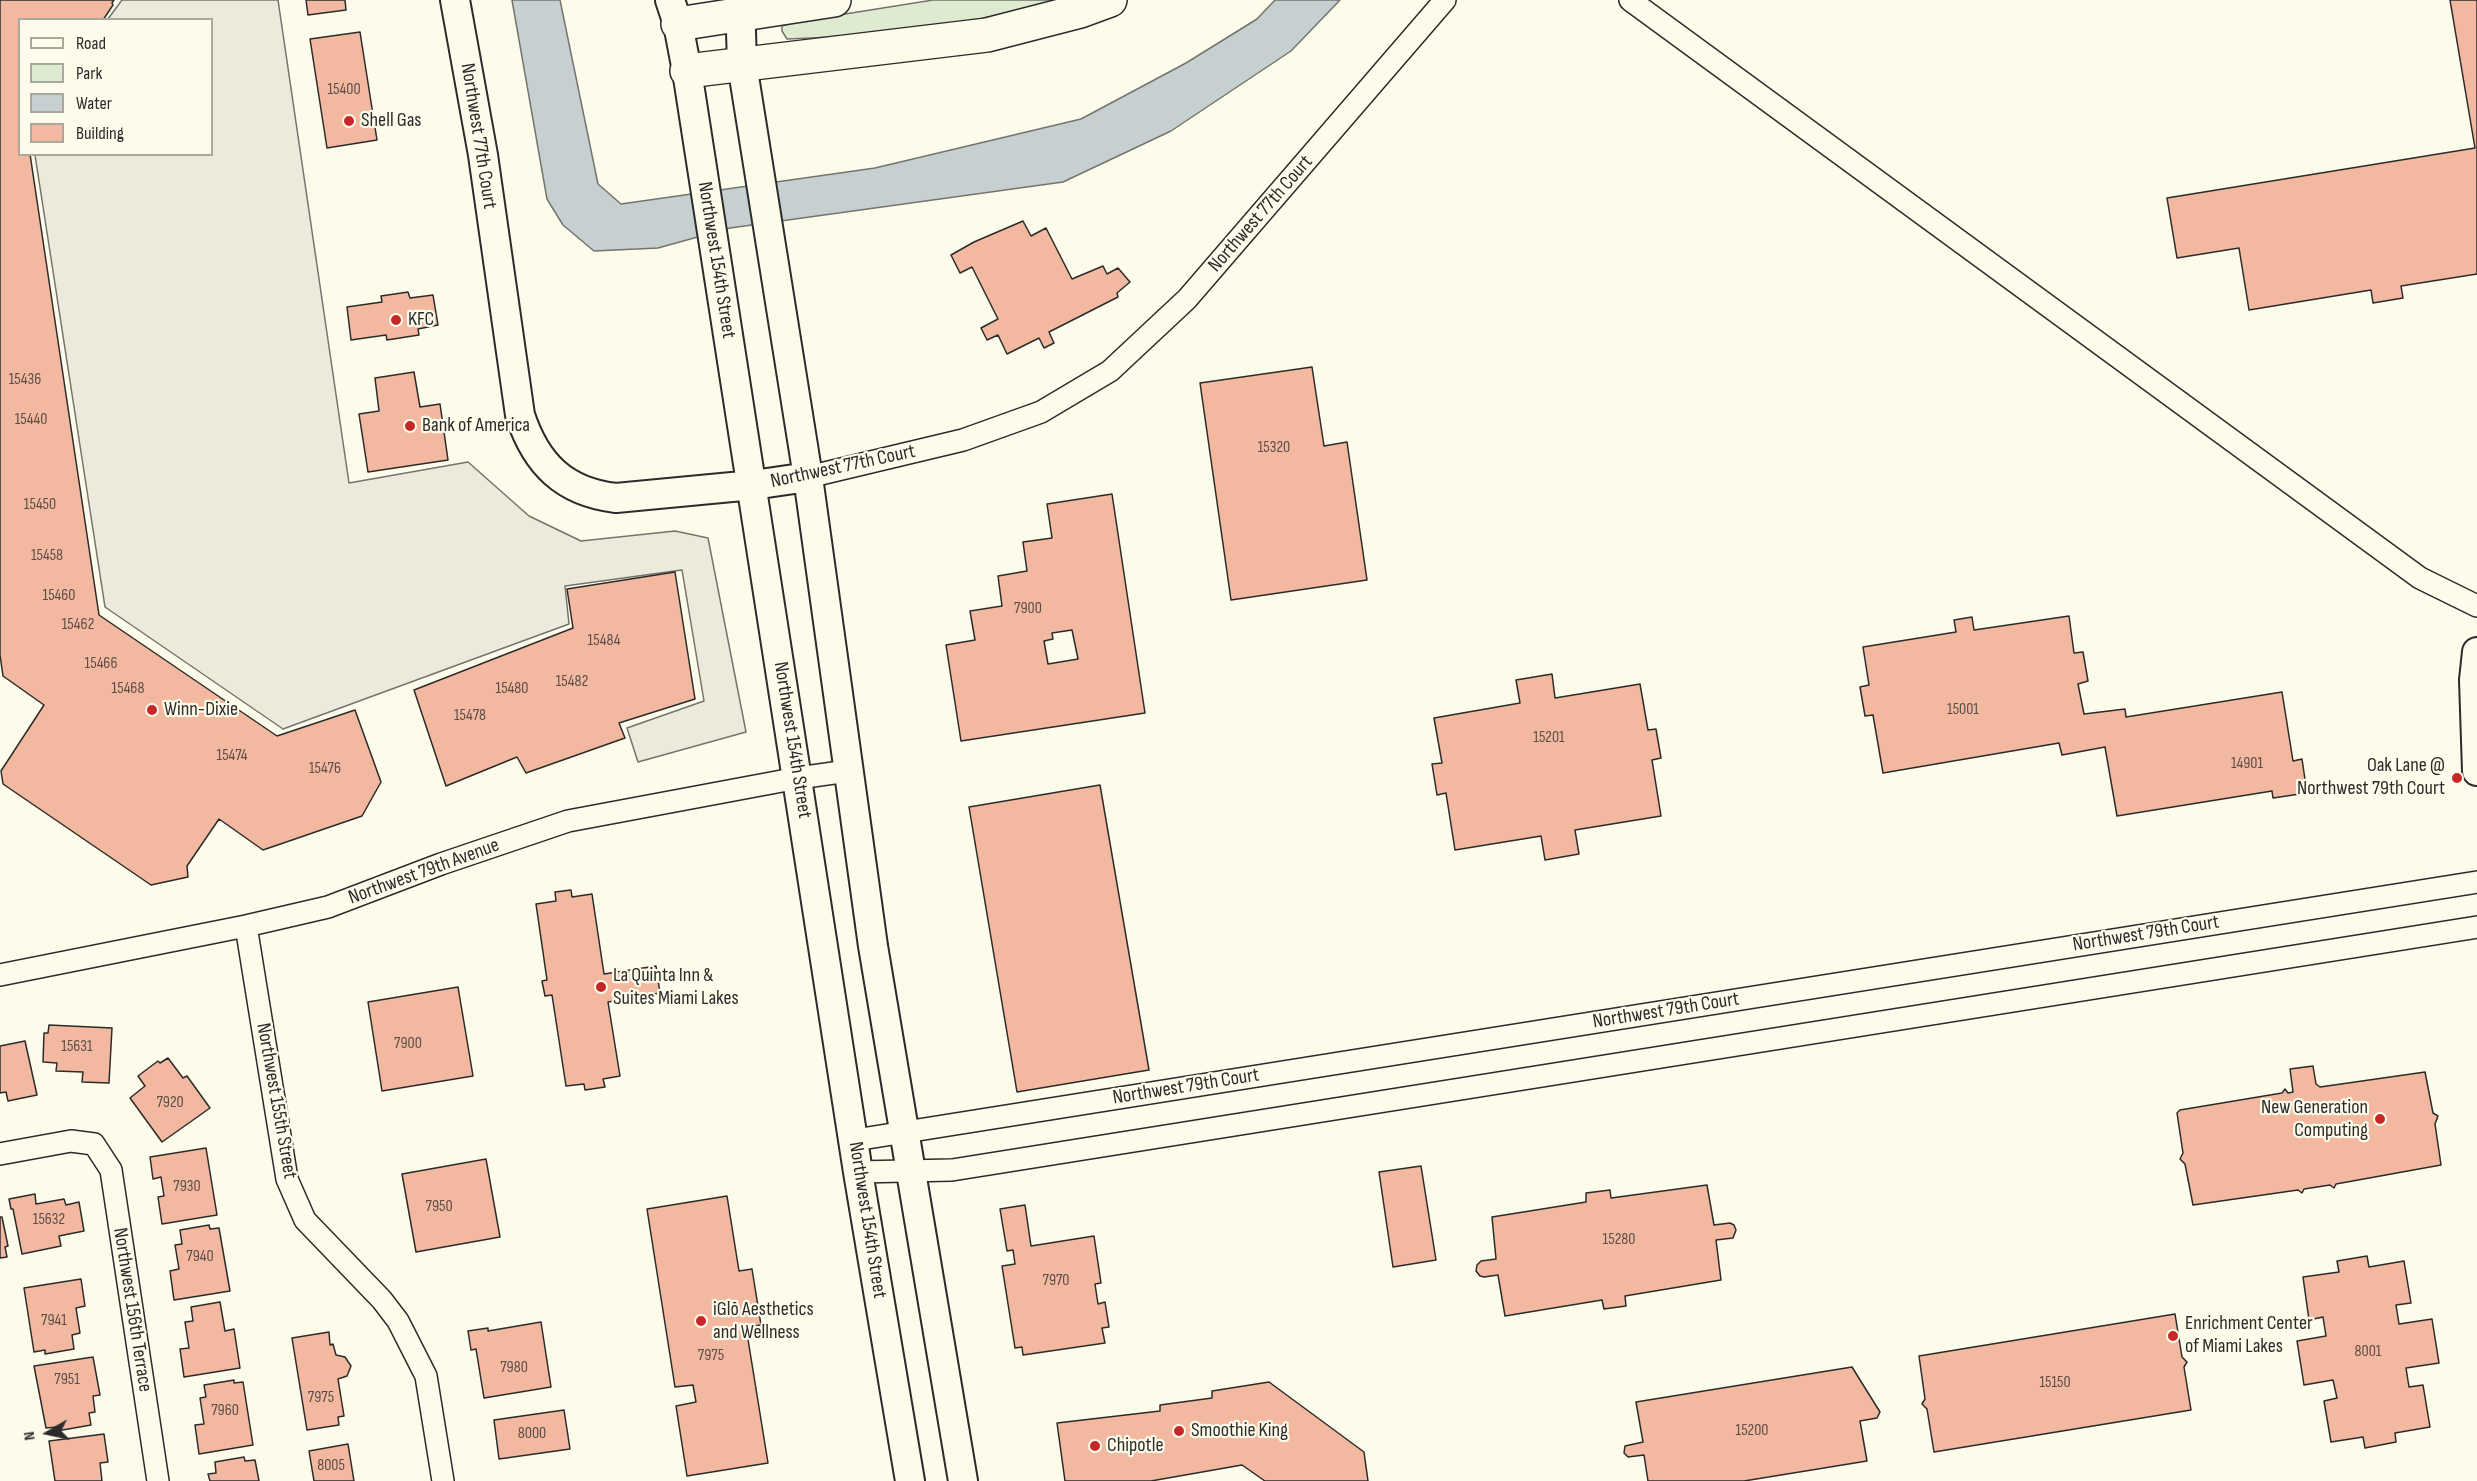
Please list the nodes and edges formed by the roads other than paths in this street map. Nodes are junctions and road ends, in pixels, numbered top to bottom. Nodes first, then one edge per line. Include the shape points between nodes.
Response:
1 (455, 0) edge
2 (834, 0) edge
3 (1110, 0) edge
4 (1445, 0) edge
5 (1630, 0) edge
6 (740, 8) edge
7 (674, 12) edge
8 (742, 64) junction
9 (687, 71) junction
10 (808, 477) junction
11 (753, 485) junction
12 (2477, 606) edge
13 (2477, 652) edge
14 (848, 771) junction
15 (2477, 771) edge
16 (798, 778) junction
17 (2477, 882) edge
18 (246, 926) junction
19 (2477, 927) edge
20 (0, 975) edge
21 (903, 1132) junction
22 (855, 1140) junction
23 (0, 1154) edge
24 (858, 1172) junction
25 (909, 1172) junction
26 (158, 1481) edge
27 (443, 1481) edge
28 (910, 1481) edge
29 (963, 1481) edge

1 - 11 main road, Northwest 77th Court via 483,155 520,416 528,438 558,477 597,496 616,498
2 - 6 highway
3 - 8 highway via 987,35
4 - 10 street, Northwest 77th Court via 1187,299 1110,371 1041,412 963,440
5 - 12 street via 2420,578
6 - 7 highway
6 - 8 main road
7 - 9 main road, Northwest 154th Street
8 - 9 highway
8 - 10 main road
9 - 11 main road, Northwest 154th Street
10 - 11 main road, Northwest 77th Court
10 - 14 main road
11 - 16 main road, Northwest 154th Street
13 - 15 main road
14 - 16 street, Northwest 79th Avenue
14 - 21 main road
16 - 18 street, Northwest 79th Avenue via 568,821 328,907
16 - 22 main road, Northwest 154th Street
17 - 21 street, Northwest 79th Court
18 - 20 street, Northwest 79th Avenue
18 - 27 street, Northwest 155th Street via 287,1179 305,1220 398,1321 426,1376
19 - 25 street via 1242,1126 952,1170
21 - 22 street, Northwest 79th Court
21 - 25 main road
22 - 24 main road, Northwest 154th Street
23 - 26 street, Northwest 156th Terrace via 71,1141 94,1143 111,1170
24 - 25 street
24 - 28 main road, Northwest 154th Street
25 - 29 main road

